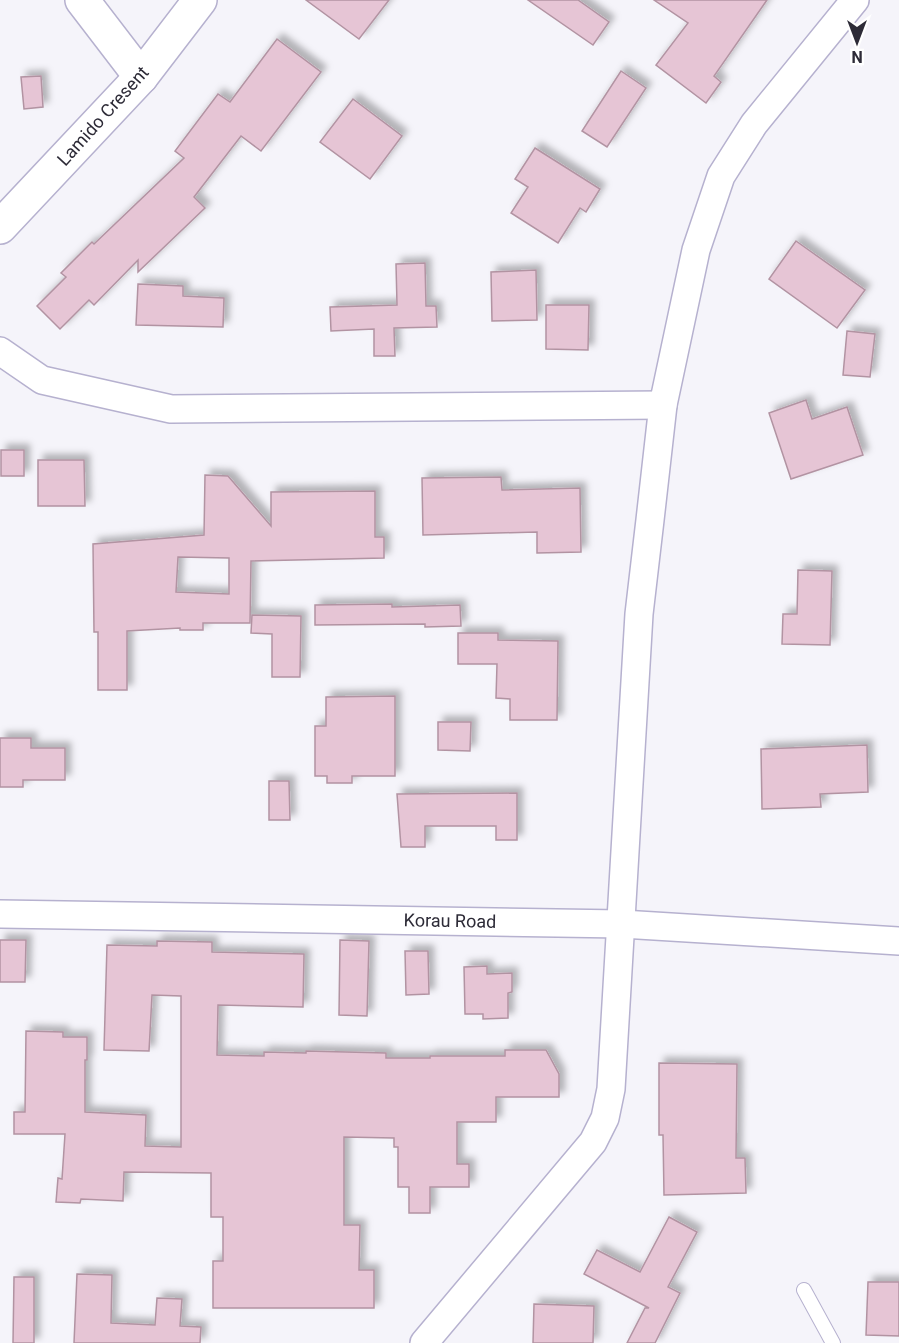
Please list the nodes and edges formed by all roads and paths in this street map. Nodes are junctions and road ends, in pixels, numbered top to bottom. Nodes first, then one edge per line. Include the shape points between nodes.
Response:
1 (82, 0) edge
2 (200, 0) edge
3 (855, 0) edge
4 (141, 77) junction
5 (0, 227) edge
6 (0, 351) edge
7 (663, 405) junction
8 (0, 914) edge
9 (622, 924) junction
10 (899, 941) edge
11 (804, 1290) dead end
12 (424, 1343) edge
13 (833, 1343) edge

1 - 4 street
2 - 4 street, Lamido Cresent
3 - 7 street via 754,124 721,176 696,250
4 - 5 street, Lamido Cresent
6 - 7 street via 42,380 171,409
7 - 9 street via 639,615
8 - 9 street, Korau Road
9 - 10 street, Korau Road
9 - 12 street via 611,1089 605,1118 593,1142
11 - 13 lane

